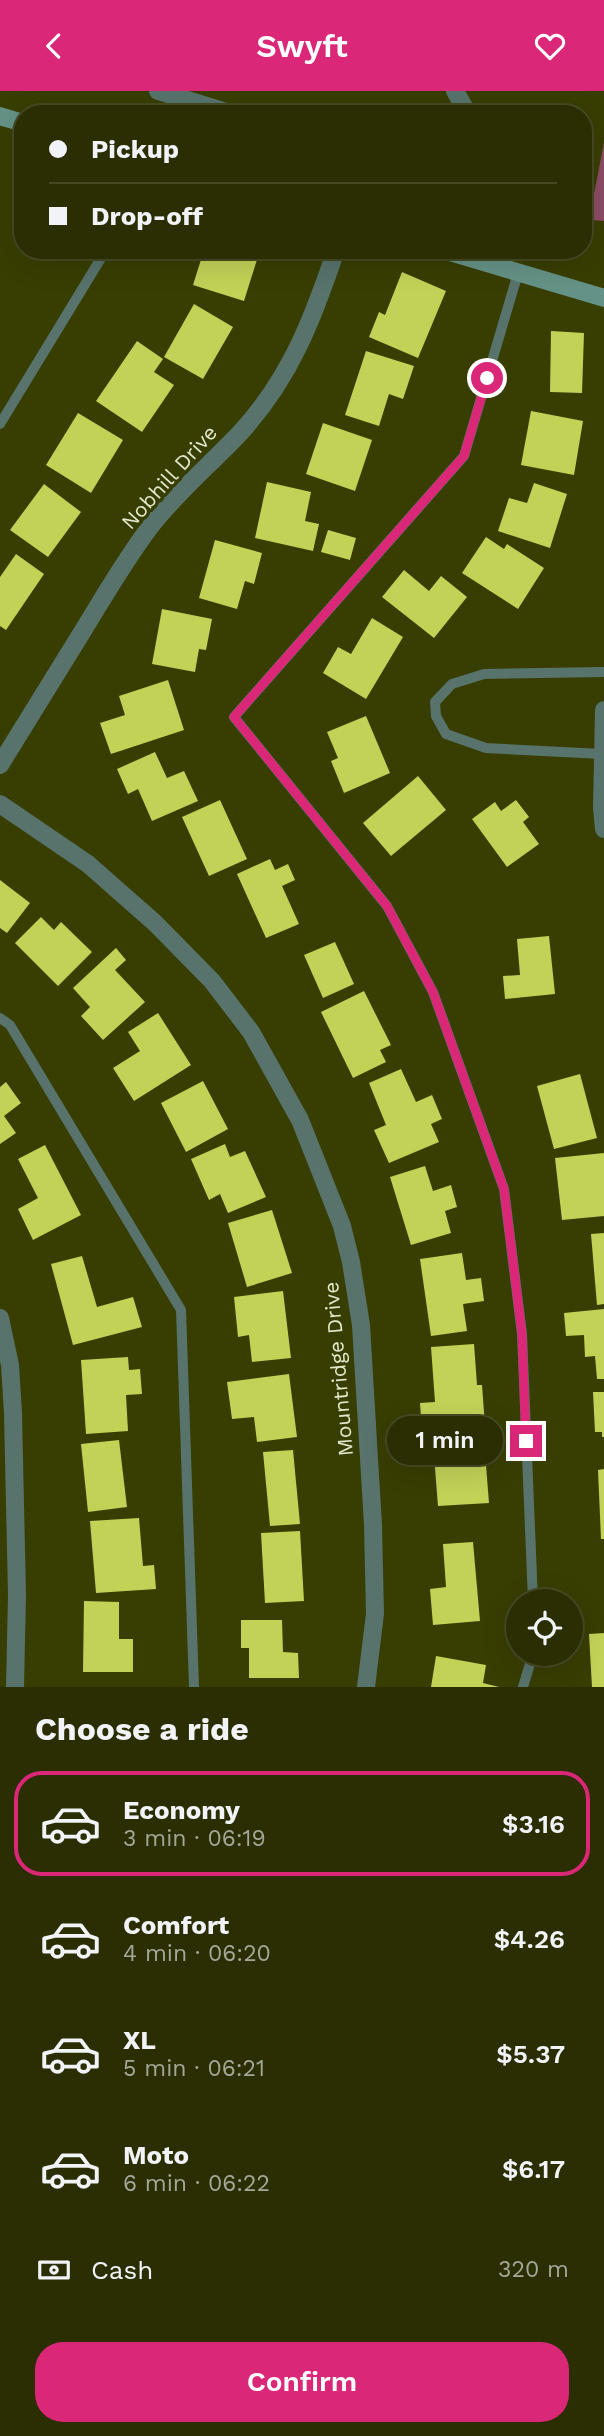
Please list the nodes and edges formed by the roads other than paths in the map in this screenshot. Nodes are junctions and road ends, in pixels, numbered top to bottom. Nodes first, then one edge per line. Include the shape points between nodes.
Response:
1 (159, 91) edge
2 (204, 105) edge
3 (101, 259) edge
4 (333, 259) edge
5 (472, 259) edge
6 (518, 273) junction
7 (604, 298) edge
8 (0, 424) edge
9 (604, 672) edge
10 (604, 710) edge
11 (602, 754) edge
12 (0, 765) edge
13 (0, 804) edge
14 (604, 829) edge
15 (0, 1018) edge
16 (0, 1318) edge
17 (533, 1589) edge
18 (529, 1666) edge
19 (15, 1687) edge
20 (194, 1687) edge
21 (366, 1687) edge
22 (523, 1687) edge

1 - 2 street
3 - 8 lane
4 - 12 street, Nobhill Drive via 311,323 269,397 151,526
5 - 6 main road
6 - 7 main road
6 - 17 lane via 464,456 234,717 387,906 433,992 504,1189 522,1334
9 - 11 lane via 484,674 452,684 435,702 436,716 446,734 486,748
10 - 11 street
11 - 14 street
13 - 21 street, Mountridge Drive via 88,864 212,981 251,1032 300,1120 342,1226 361,1325 375,1614
15 - 20 lane via 10,1025 181,1310
16 - 19 street via 10,1365 13,1413
18 - 22 lane

